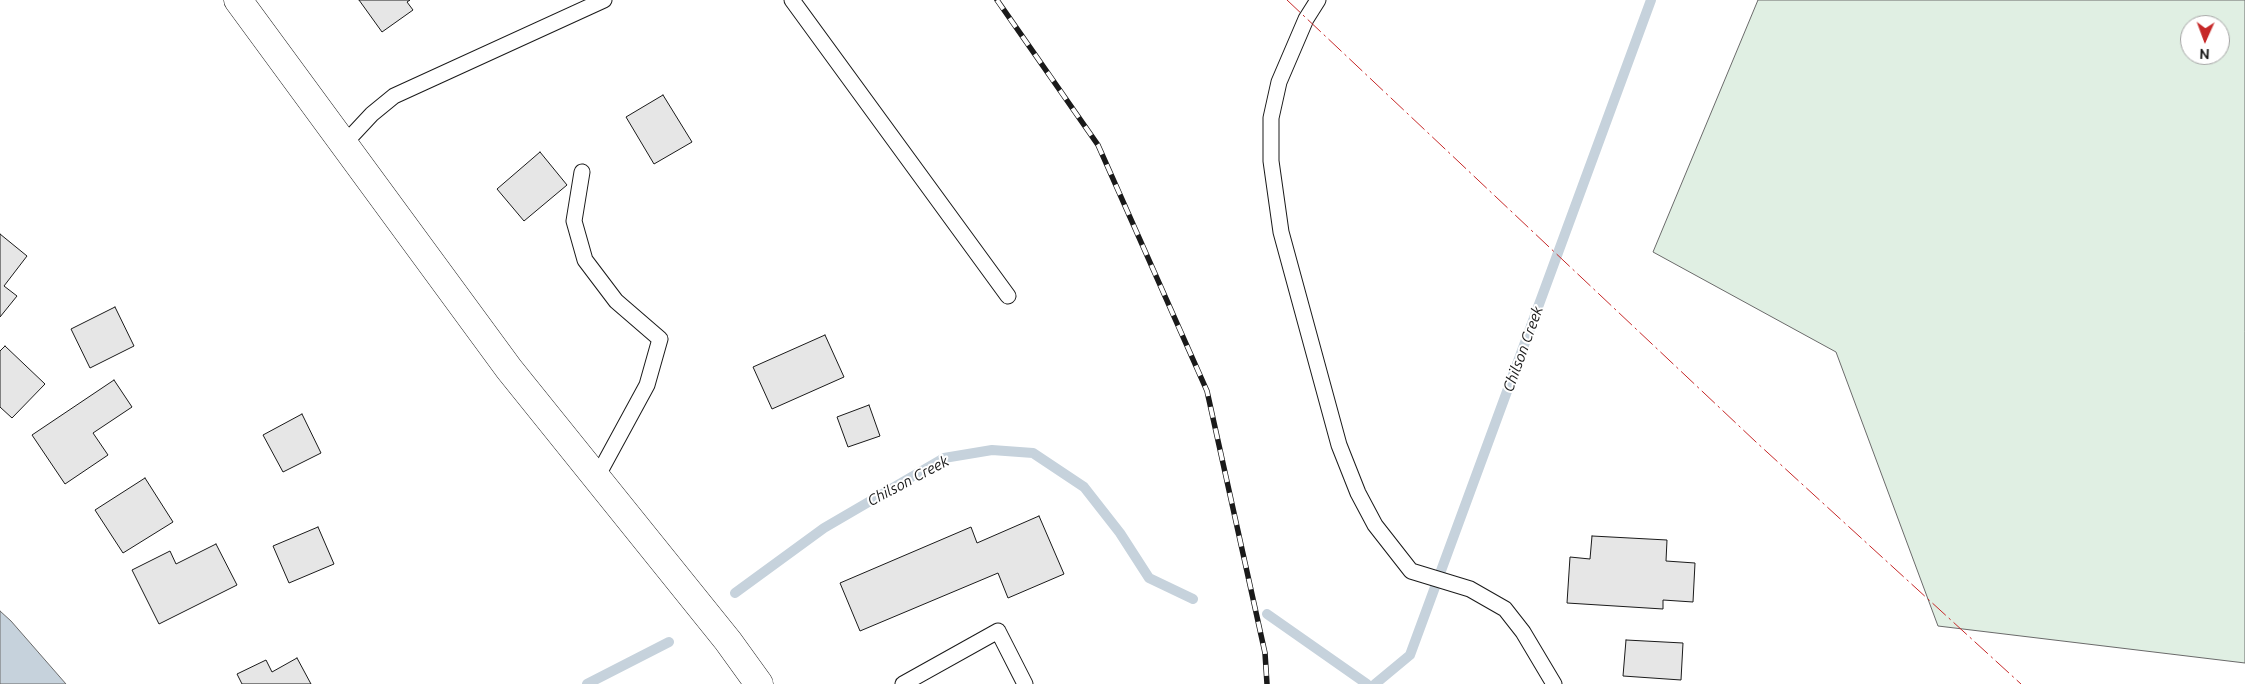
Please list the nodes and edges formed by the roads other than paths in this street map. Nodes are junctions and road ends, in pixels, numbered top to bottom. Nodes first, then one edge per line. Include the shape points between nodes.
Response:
1 (238, 0) edge
2 (604, 0) edge
3 (792, 0) edge
4 (1318, 0) edge
5 (344, 144) junction
6 (582, 172) dead end
7 (1008, 296) dead end
8 (597, 477) junction
9 (759, 684) edge
10 (903, 684) edge
11 (1025, 684) edge
12 (1554, 684) edge

1 - 5 main road
2 - 5 lane via 394,96
3 - 7 lane
4 - 12 lane via 1306,19 1279,82 1271,118 1271,160 1282,232 1339,446 1375,525 1411,571 1470,589 1505,609
5 - 8 main road via 509,369
6 - 8 lane via 574,221 585,260 616,301 660,339 647,385
8 - 9 main road
10 - 11 lane via 998,632

